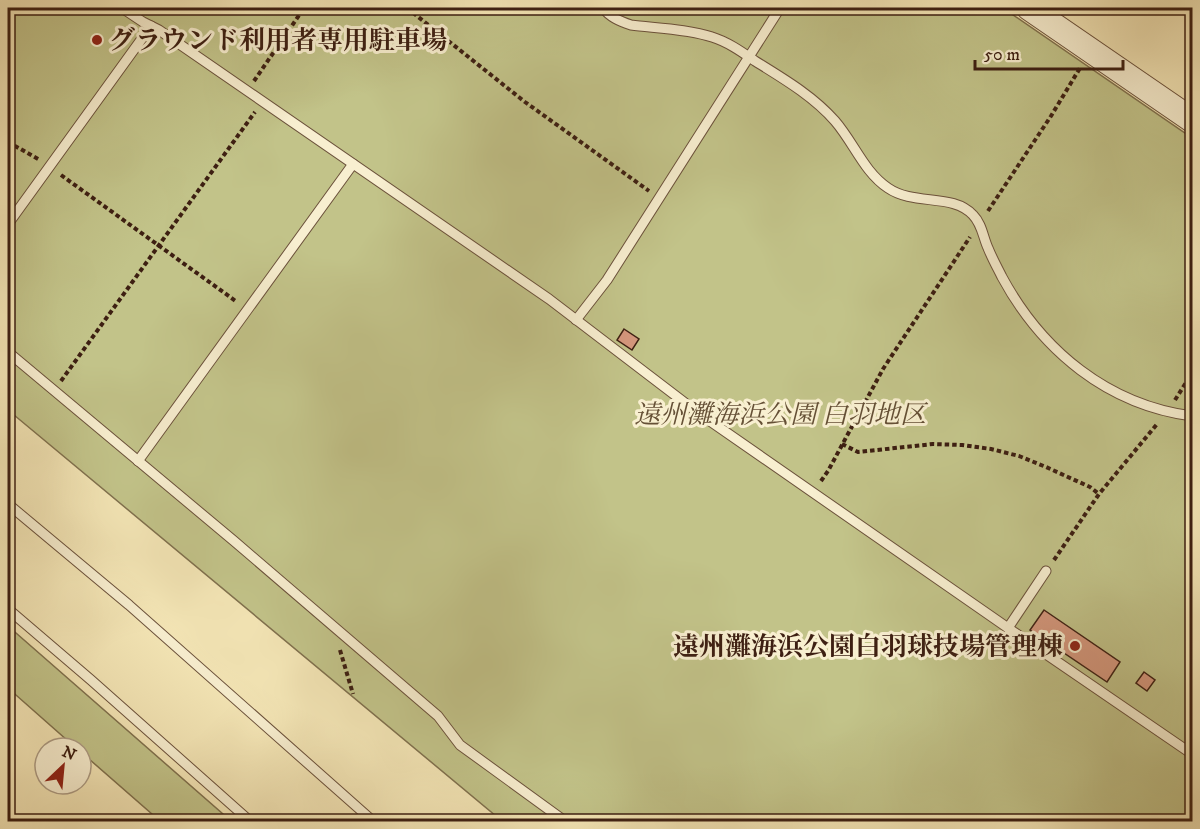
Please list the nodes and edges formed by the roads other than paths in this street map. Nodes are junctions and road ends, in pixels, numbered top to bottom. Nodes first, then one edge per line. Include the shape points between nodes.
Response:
1 (122, 8) edge
2 (603, 8) edge
3 (780, 8) edge
4 (1029, 8) edge
5 (151, 26) junction
6 (749, 57) junction
7 (1192, 120) edge
8 (353, 164) junction
9 (8, 224) edge
10 (576, 320) junction
11 (8, 352) edge
12 (1192, 416) edge
13 (138, 461) junction
14 (8, 504) edge
15 (1046, 571) road end
16 (8, 609) edge
17 (1008, 628) junction
18 (1192, 754) edge
19 (251, 822) edge
20 (374, 822) edge
21 (566, 822) edge

1 - 5 lane
2 - 6 lane via 612,17 631,25 711,36
3 - 6 lane
4 - 7 street
5 - 8 lane
5 - 9 lane
6 - 10 lane via 607,280
6 - 12 lane via 826,111 878,181 905,197 956,204 972,213 1019,305 1078,369 1126,398
8 - 10 lane
8 - 13 lane
10 - 17 lane via 697,412
11 - 13 lane
13 - 21 lane via 438,716 460,745
14 - 20 lane via 129,605
15 - 17 lane
16 - 19 lane
17 - 18 lane

